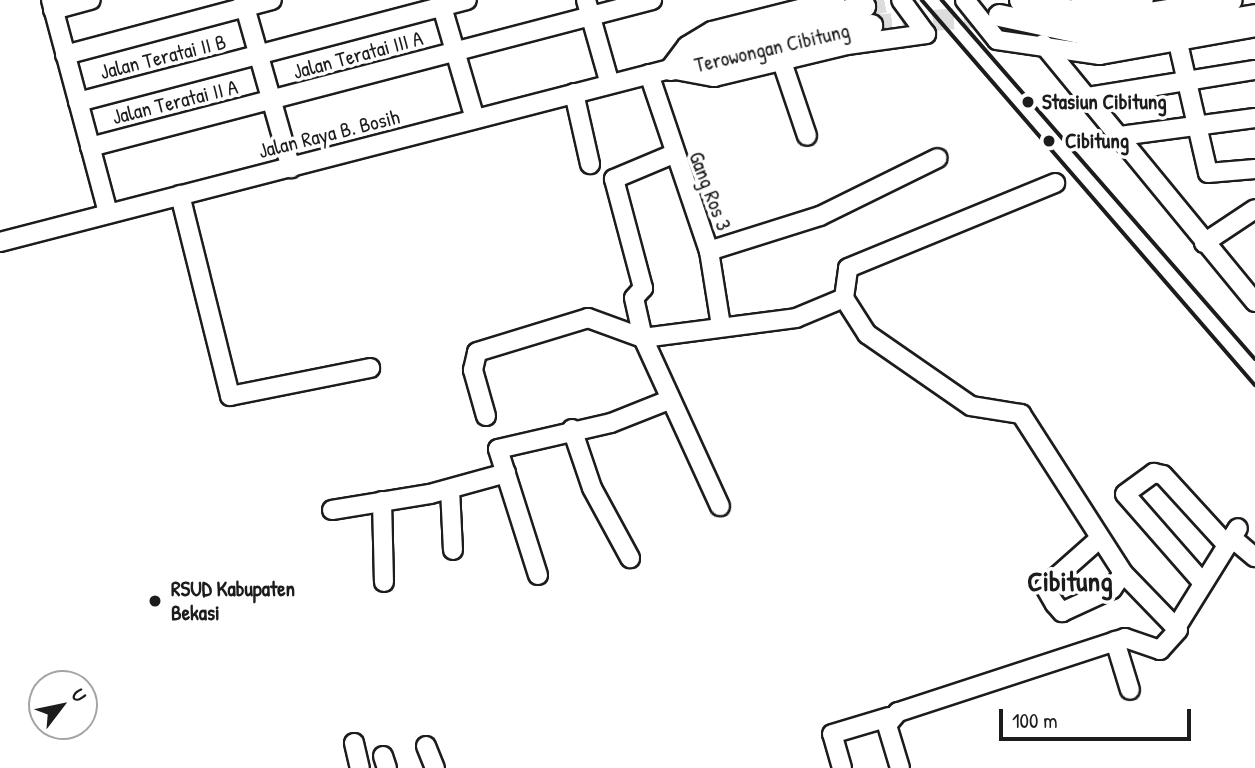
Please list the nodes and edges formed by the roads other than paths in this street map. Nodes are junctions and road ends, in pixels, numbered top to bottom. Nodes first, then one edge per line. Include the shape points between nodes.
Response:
1 (91, 0) edge
2 (272, 0) edge
3 (467, 0) edge
4 (835, 0) edge
5 (901, 0) edge
6 (965, 0) edge
7 (1020, 0) edge
8 (1066, 0) edge
9 (1144, 0) edge
10 (1231, 0) edge
11 (643, 1) edge
12 (441, 3) edge
13 (244, 4) edge
14 (52, 5) edge
15 (589, 8) edge
16 (767, 8) edge
17 (999, 15) tunnel mouth
18 (1255, 15) edge
19 (868, 16) tunnel mouth
20 (1255, 27) edge
21 (1178, 43) junction
22 (1043, 44) junction
23 (456, 52) junction
24 (65, 55) junction
25 (259, 56) junction
26 (780, 59) junction
27 (670, 69) junction
28 (1255, 69) edge
29 (649, 74) junction
30 (1186, 81) junction
31 (610, 84) junction
32 (574, 93) junction
33 (1088, 97) junction
34 (272, 101) junction
35 (78, 102) junction
36 (1255, 118) edge
37 (475, 119) junction
38 (1196, 127) junction
39 (807, 136) dead end
40 (1120, 136) junction
41 (90, 147) junction
42 (671, 155) junction
43 (938, 158) dead end
44 (590, 164) dead end
45 (291, 168) junction
46 (1255, 169) edge
47 (1055, 183) dead end
48 (180, 195) junction
49 (1254, 210) edge
50 (108, 213) junction
51 (0, 242) edge
52 (1204, 243) junction
53 (709, 251) junction
54 (844, 298) junction
55 (1255, 302) edge
56 (721, 326) junction
57 (643, 338) junction
58 (370, 368) dead end
59 (669, 400) junction
60 (486, 416) dead end
61 (572, 429) junction
62 (506, 473) junction
63 (450, 489) junction
64 (382, 501) junction
65 (720, 506) dead end
66 (332, 510) dead end
67 (1232, 537) junction
68 (1099, 539) junction
69 (453, 551) dead end
70 (1255, 557) edge
71 (630, 558) dead end
72 (1123, 573) junction
73 (538, 575) dead end
74 (384, 582) dead end
75 (1203, 583) junction
76 (1177, 626) junction
77 (1115, 642) junction
78 (1129, 690) dead end
79 (889, 717) junction
80 (354, 743) dead end
81 (426, 746) dead end
82 (360, 768) edge
83 (435, 768) edge
84 (842, 768) edge
85 (900, 768) edge

1 - 14 street
2 - 13 street
3 - 12 street, Jalan Teratai II B
4 - 16 street
5 - 26 street, Jalan Raya B. Bosih via 926,34
6 - 22 street via 997,40
7 - 10 main road via 1111,19
8 - 9 street via 1095,7
11 - 15 street, Jalan Teratai III A
12 - 23 street
12 - 25 street, Jalan Teratai II B
13 - 24 street
13 - 25 street
14 - 24 street
15 - 23 street, Jalan Teratai III A
15 - 31 street
16 - 27 street via 700,37
17 - 18 main road via 1075,36 1112,38
19 - 27 main road, Terowongan Cibitung via 731,38
20 - 21 street
21 - 22 street via 1100,55
21 - 30 street
22 - 33 street
23 - 34 street, Jalan Teratai III A
23 - 37 street
24 - 35 street
25 - 34 street
25 - 35 street, Jalan Teratai II B
26 - 27 street, Jalan Raya B. Bosih via 705,78
26 - 39 street
27 - 29 street, Jalan Raya B. Bosih
28 - 30 street
29 - 31 street, Jalan Raya B. Bosih
29 - 42 street, Gang Ros 3
30 - 33 street
30 - 38 street
31 - 32 street, Jalan Raya B. Bosih
32 - 37 street, Jalan Raya B. Bosih
32 - 44 street
33 - 40 street
34 - 41 street, Jalan Teratai II A
34 - 45 street
35 - 41 street
36 - 38 street
37 - 45 street, Jalan Raya B. Bosih
38 - 40 street
38 - 46 street via 1211,175
40 - 52 street
41 - 50 street
42 - 53 street, Gang Ros 3
42 - 57 street via 614,179 643,288 634,298
43 - 53 street via 820,216
45 - 48 street, Jalan Raya B. Bosih
47 - 54 street via 848,268
48 - 50 street, Jalan Raya B. Bosih
48 - 58 street via 230,396
49 - 52 street
50 - 51 street, Jalan Raya B. Bosih
52 - 55 street
53 - 56 street, Gang Ros 3
54 - 56 street via 769,325
54 - 68 street via 867,334 971,406 1021,414
56 - 57 street
57 - 59 street
57 - 60 street via 588,318 477,352 473,370
59 - 61 street
59 - 65 street
61 - 62 street via 498,449
61 - 71 street via 593,488
62 - 63 street
62 - 73 street
63 - 64 street
63 - 69 street
64 - 66 street
64 - 74 street
67 - 70 street
67 - 75 street
67 - 75 street via 1163,475 1154,474 1125,494
68 - 72 street
68 - 72 street via 1045,587 1055,604 1062,612 1112,589
72 - 76 street
75 - 76 street
76 - 77 street via 1175,639 1160,650 1133,638
77 - 78 street
77 - 79 street
79 - 84 street via 832,734
79 - 85 street
80 - 82 street
81 - 83 street

